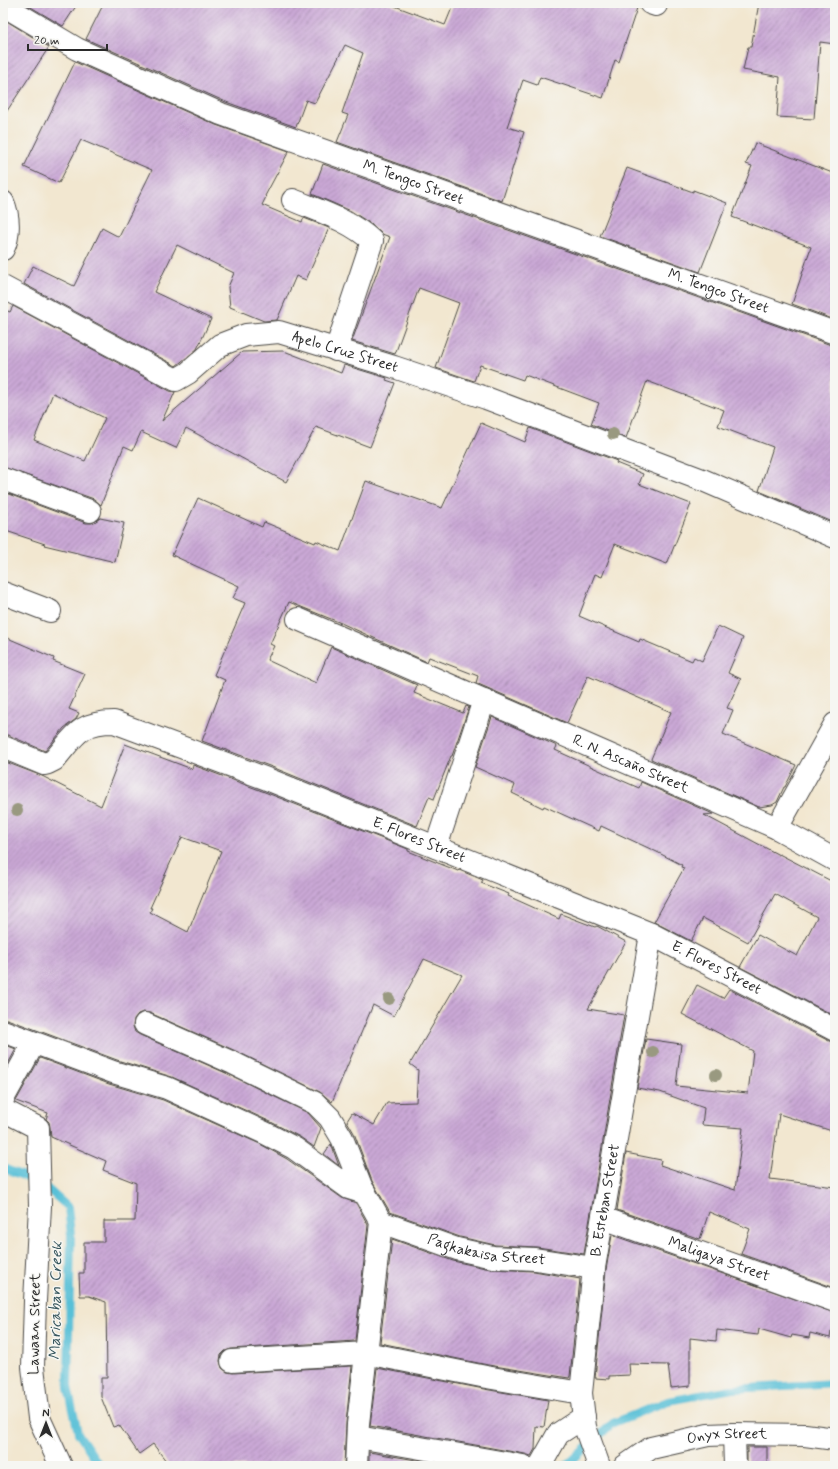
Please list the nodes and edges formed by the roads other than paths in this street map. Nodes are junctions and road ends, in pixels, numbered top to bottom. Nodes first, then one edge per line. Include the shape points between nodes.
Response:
1 (3, 5) edge
2 (293, 200) dead end
3 (3, 202) edge
4 (3, 249) edge
5 (3, 287) edge
6 (835, 332) edge
7 (336, 350) junction
8 (3, 480) edge
9 (90, 511) dead end
10 (835, 537) edge
11 (3, 593) edge
12 (50, 611) dead end
13 (298, 619) dead end
14 (484, 700) junction
15 (835, 724) edge
16 (3, 747) edge
17 (777, 828) junction
18 (436, 846) junction
19 (835, 860) edge
20 (651, 934) junction
21 (145, 1024) dead end
22 (835, 1030) edge
23 (3, 1031) edge
24 (34, 1043) junction
25 (3, 1098) edge
26 (3, 1110) edge
27 (365, 1193) junction
28 (603, 1218) junction
29 (381, 1222) junction
30 (594, 1268) junction
31 (835, 1301) edge
32 (366, 1353) junction
33 (232, 1361) dead end
34 (581, 1393) junction
35 (584, 1422) junction
36 (734, 1434) junction
37 (358, 1437) junction
38 (835, 1439) edge
39 (651, 1457) edge
40 (61, 1466) edge
41 (356, 1466) edge
42 (523, 1466) edge
43 (540, 1466) edge
44 (599, 1466) edge
45 (625, 1466) edge
46 (735, 1466) edge

1 - 6 street, M. Tengco Street via 77,49 221,114
2 - 7 street via 364,233 372,241
3 - 4 street via 8,227
5 - 7 street, Apelo Cruz Street via 176,380 220,345 246,335 279,332
7 - 10 street, Apelo Cruz Street via 486,398 705,481
8 - 9 street
11 - 12 street
13 - 14 street, R. N. Ascaño Street
14 - 17 street, R. N. Ascaño Street
14 - 18 street
15 - 17 street
16 - 18 street, E. Flores Street via 44,764 54,760 81,729 96,723 114,722
17 - 19 street, R. N. Ascaño Street
18 - 20 street, E. Flores Street
20 - 22 street, E. Flores Street
20 - 28 street, B. Esteban Street
21 - 27 street via 315,1103 330,1118 342,1138
23 - 24 street
24 - 25 street
24 - 27 street via 113,1072 167,1088 294,1148 349,1188
26 - 40 street, Lawaan Street via 38,1128 40,1206 34,1375 39,1418
27 - 29 street
28 - 30 street, B. Esteban Street
28 - 31 street, Maligaya Street
29 - 30 street, Pagkakaisa Street via 456,1249 493,1257 535,1258
29 - 32 street
30 - 34 street, B. Esteban Street
32 - 33 street
32 - 34 street
32 - 37 street
34 - 35 street, B. Esteban Street
35 - 43 street via 558,1434
35 - 44 street, B. Esteban Street
36 - 38 street, Onyx Street via 805,1435
36 - 39 street, Onyx Street via 708,1435
36 - 46 street
37 - 41 street
37 - 42 street
39 - 45 street, Onyx Street

